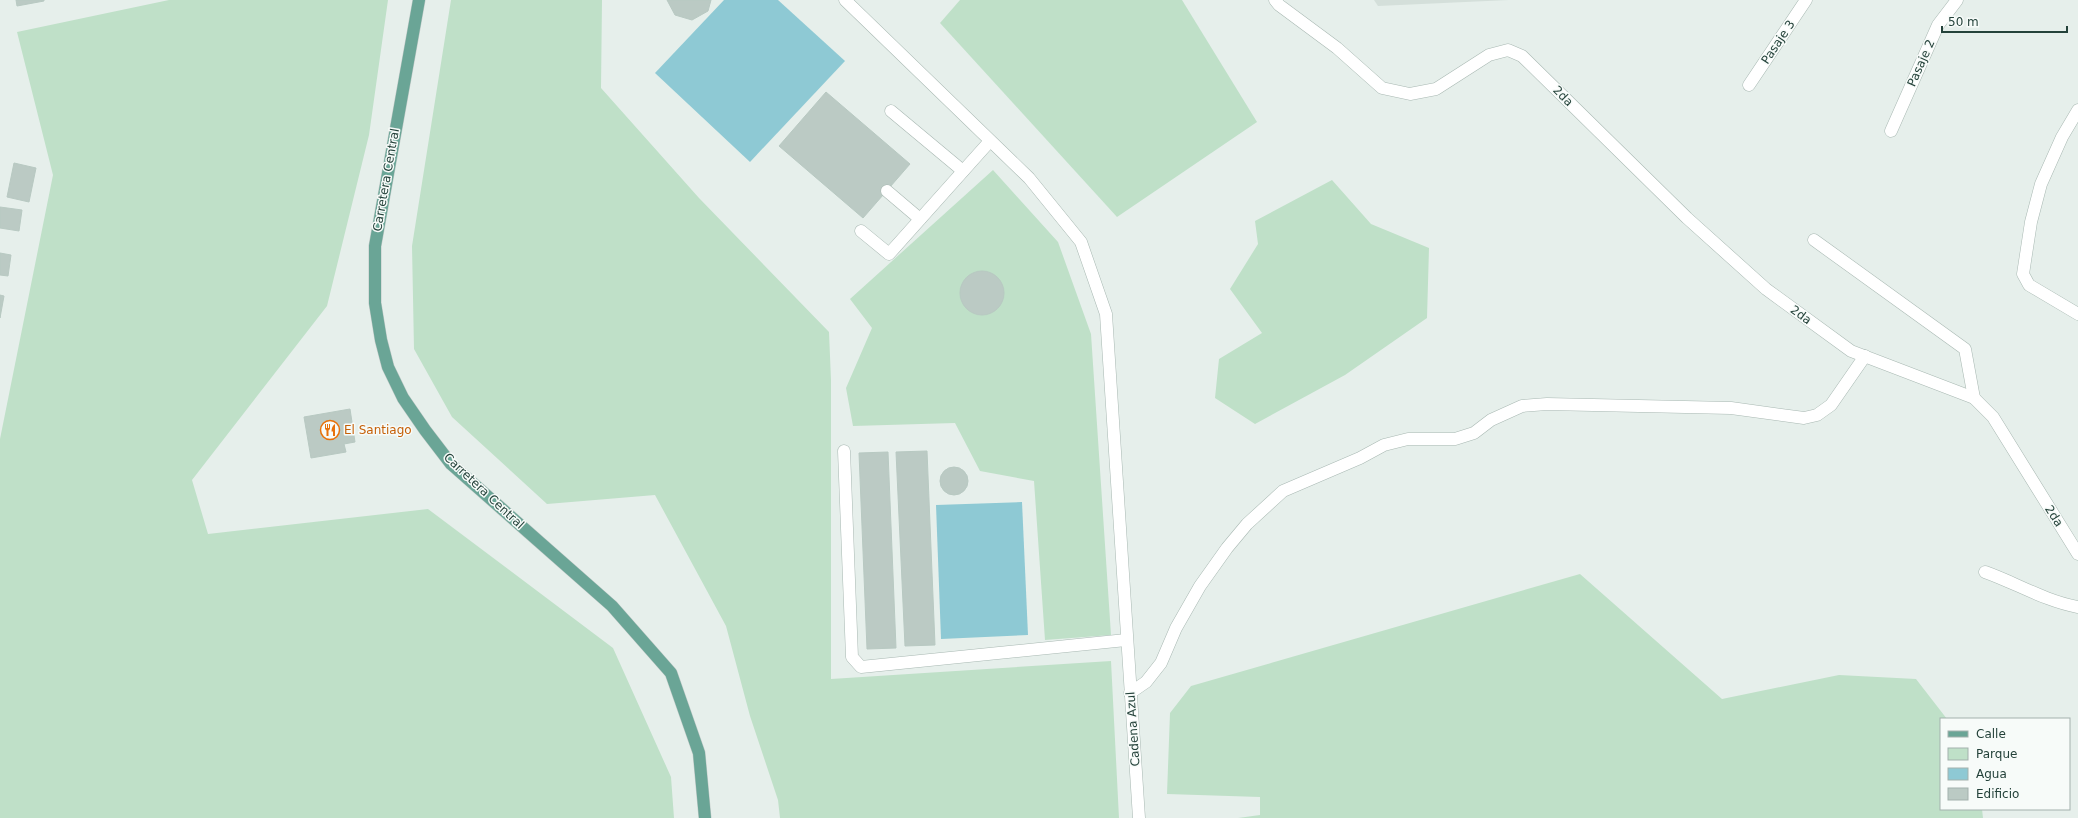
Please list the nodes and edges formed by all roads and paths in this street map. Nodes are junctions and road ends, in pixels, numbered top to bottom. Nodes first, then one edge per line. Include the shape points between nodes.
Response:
1 (418, 0) edge
2 (845, 0) edge
3 (1275, 0) edge
4 (1806, 0) edge
5 (1957, 0) edge
6 (1749, 85) dead end
7 (2078, 110) edge
8 (891, 111) dead end
9 (1891, 131) dead end
10 (990, 140) junction
11 (963, 171) junction
12 (887, 191) dead end
13 (920, 219) junction
14 (861, 231) dead end
15 (1814, 240) dead end
16 (2078, 314) edge
17 (1865, 356) junction
18 (1974, 398) junction
19 (844, 451) dead end
20 (2078, 554) edge
21 (1985, 572) dead end
22 (2078, 607) edge
23 (1126, 640) junction
24 (1130, 693) junction
25 (705, 818) edge
26 (1139, 818) edge

1 - 25 main road, Carretera Central via 375,246 375,303 388,368 424,430 451,464 612,606 671,673 700,753
2 - 10 street, Cadena Azul
3 - 17 street, 2da via 1337,48 1382,88 1410,94 1436,89 1488,55 1508,50 1522,56 1686,218 1766,289 1851,351
4 - 6 street, Pasaje 3
5 - 9 street, Pasaje 2 via 1938,25
7 - 16 street via 2062,137 2041,184 2023,274 2029,285
8 - 11 street
10 - 11 street
10 - 23 street, Cadena Azul via 1029,178 1081,242 1106,314
11 - 13 street
12 - 13 street
13 - 14 street via 889,254
15 - 18 street via 1965,349
17 - 18 street, 2da
17 - 24 street via 1831,405 1817,415 1804,418 1731,408 1547,404 1522,406 1491,420 1474,433 1455,439 1408,440 1384,445 1284,491 1247,524 1200,586 1176,628 1161,663 1146,682
18 - 20 street, 2da via 1993,417
19 - 23 street via 852,657 861,667
21 - 22 street via 2010,581 2034,594
23 - 24 street, Cadena Azul
24 - 26 street, Cadena Azul

